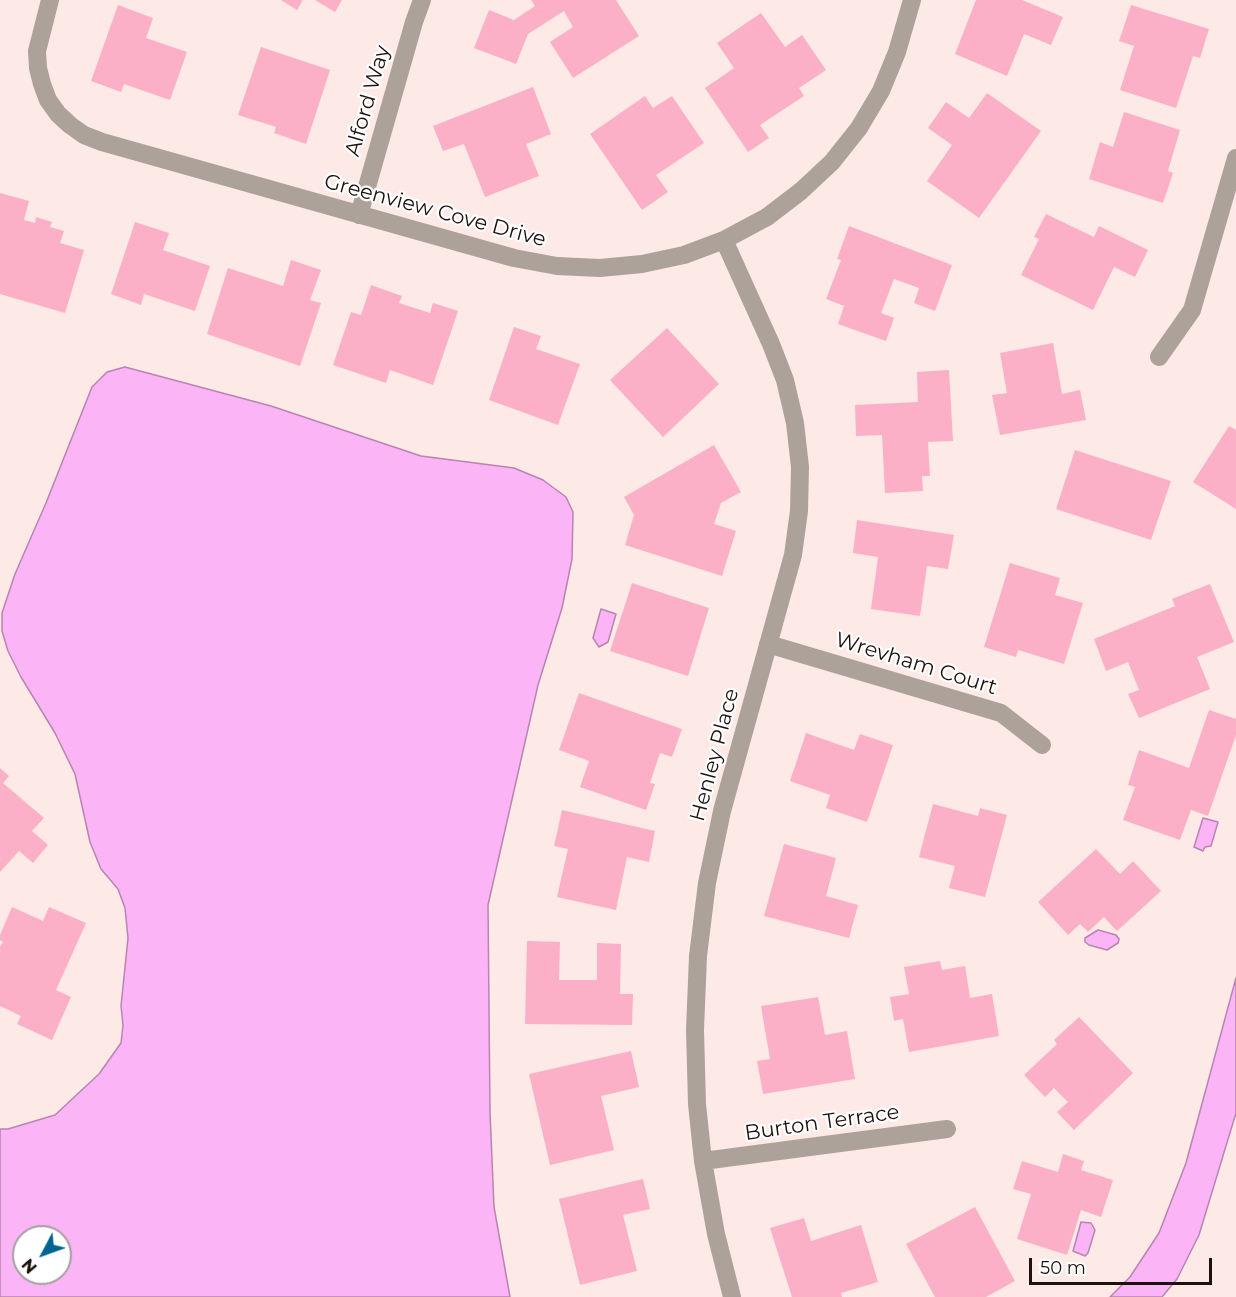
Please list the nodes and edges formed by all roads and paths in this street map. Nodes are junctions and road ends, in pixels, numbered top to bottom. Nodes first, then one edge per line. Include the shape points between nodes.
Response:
1 (50, 0) edge
2 (422, 0) edge
3 (912, 0) edge
4 (1236, 158) edge
5 (359, 215) junction
6 (724, 240) junction
7 (1159, 357) dead end
8 (768, 644) junction
9 (1042, 745) dead end
10 (947, 1129) dead end
11 (703, 1161) junction
12 (732, 1297) edge

1 - 5 street, Greenview Cove Drive via 40,34 38,68 48,100 70,126 102,142
2 - 5 street, Alford Way
3 - 6 street, Greenview Cove Drive via 881,91 859,128 832,162 801,191 767,217
4 - 7 street via 1192,310
5 - 6 street, Greenview Cove Drive via 557,266 600,268 642,264 684,255
6 - 8 street, Henley Place via 785,380 801,467 793,555
8 - 9 street, Wrevham Court via 1001,713
8 - 11 street, Henley Place via 722,811 707,883 698,956 695,1030
10 - 11 street, Burton Terrace
11 - 12 street, Henley Place

